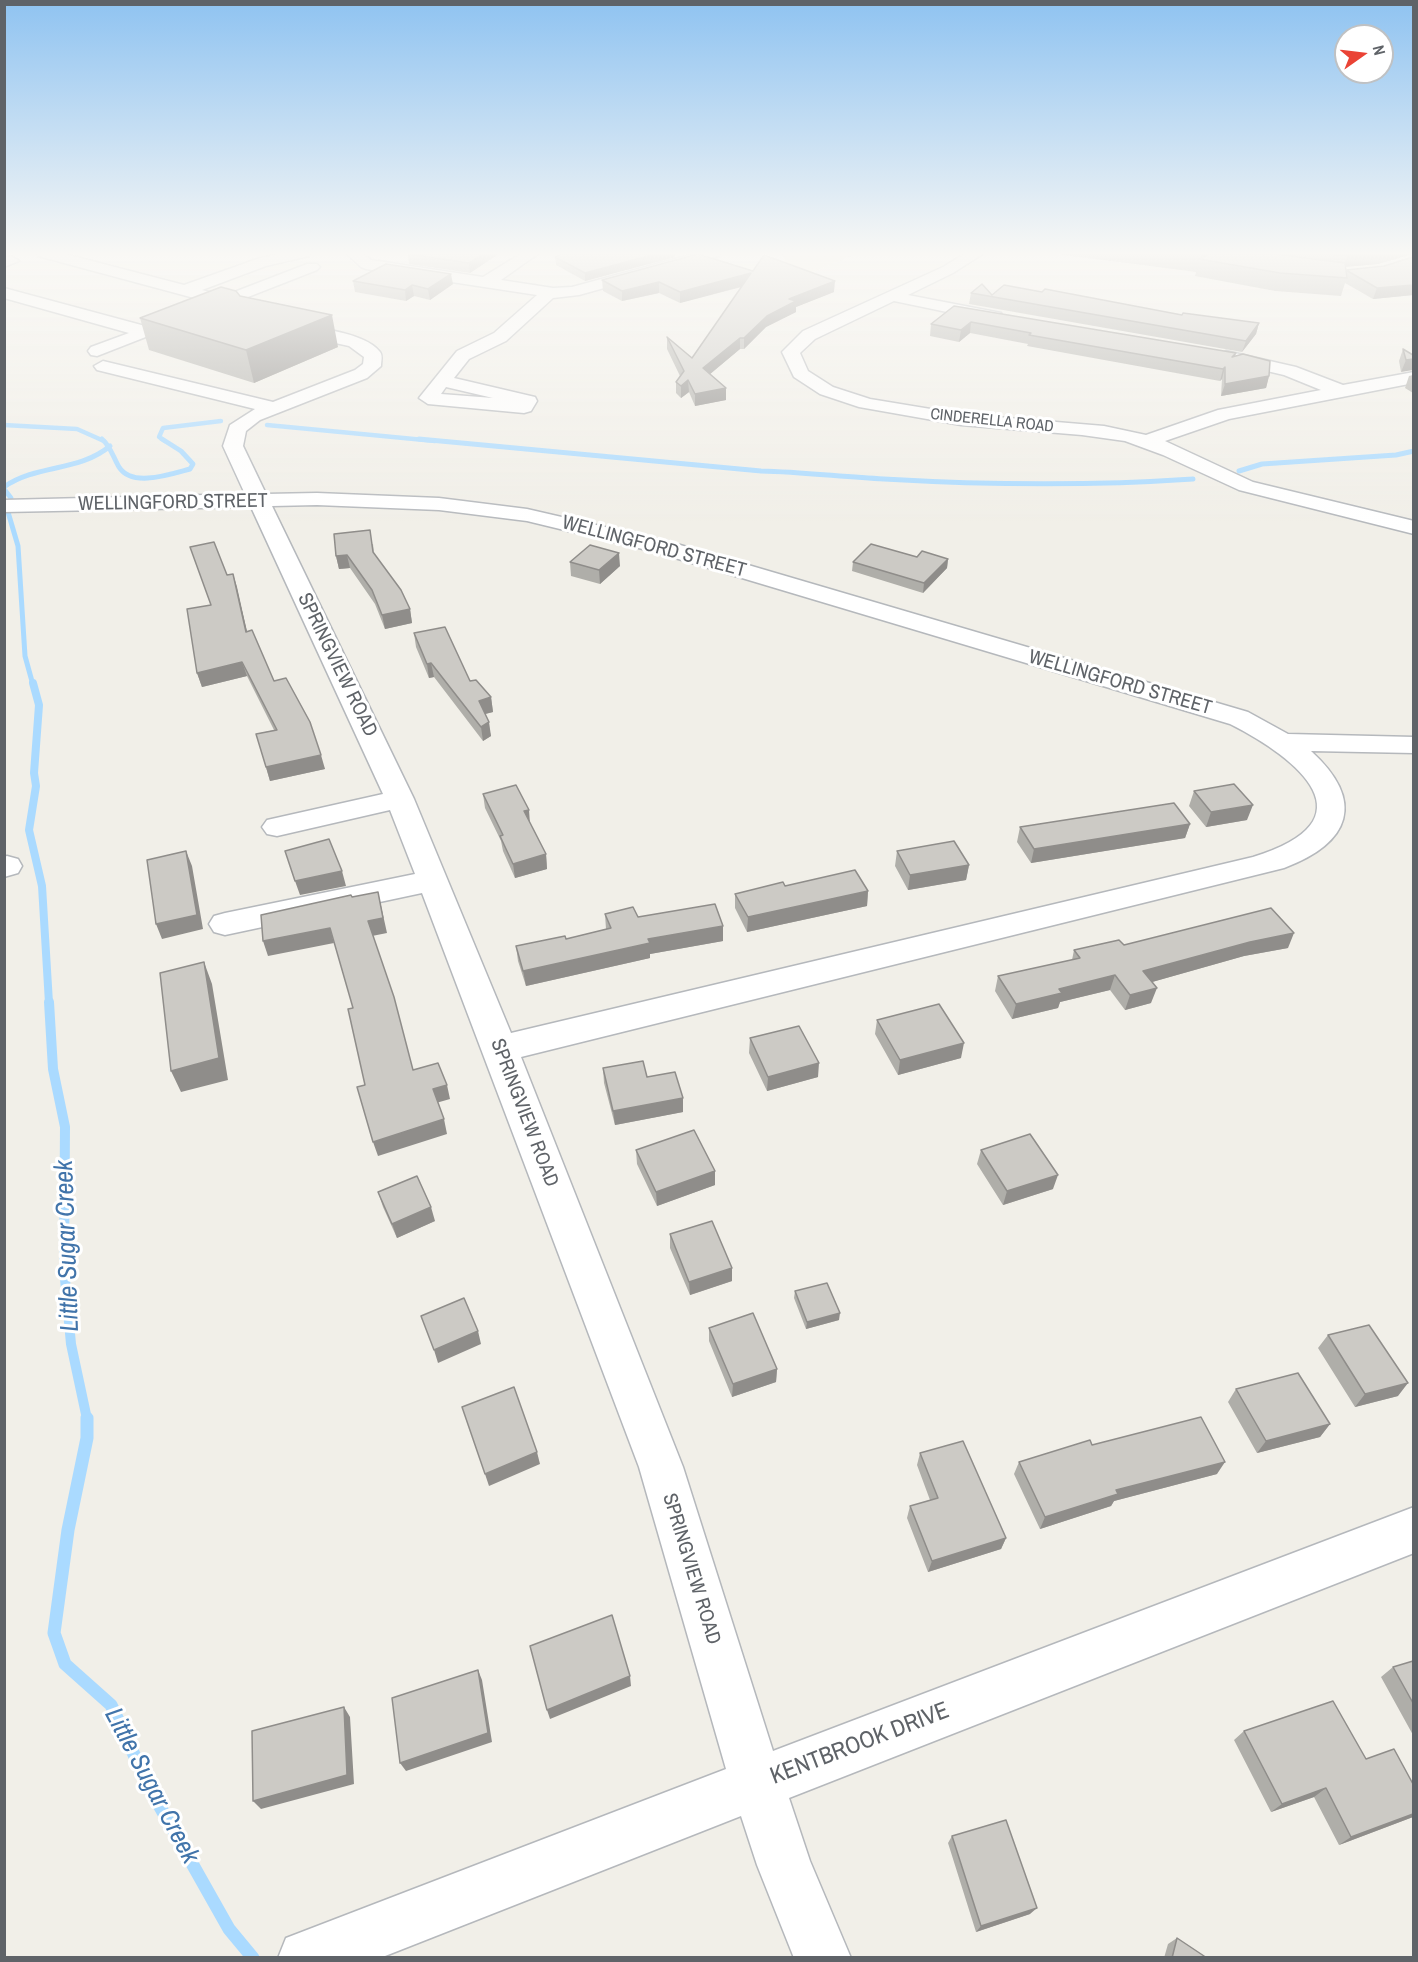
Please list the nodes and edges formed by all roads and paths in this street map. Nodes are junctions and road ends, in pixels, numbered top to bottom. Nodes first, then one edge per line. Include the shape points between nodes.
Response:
1 (124, 345) edge
2 (357, 345) edge
3 (484, 345) edge
4 (797, 345) edge
5 (1206, 353) edge
6 (1413, 377) edge
7 (442, 381) dead end
8 (1341, 391) junction
9 (271, 407) junction
10 (1147, 441) junction
11 (260, 501) junction
12 (4, 506) edge
13 (1413, 528) edge
14 (1284, 742) junction
15 (1413, 745) edge
16 (400, 799) junction
17 (277, 826) dead end
18 (432, 880) junction
19 (225, 924) dead end
20 (500, 1049) junction
21 (1413, 1530) edge
22 (758, 1783) junction
23 (308, 1957) edge
24 (823, 1958) edge

1 - 9 street via 100,358
2 - 9 street, SPRINGVIEW ROAD via 362,358 361,374
3 - 7 street via 463,355
4 - 10 street, CINDERELLA ROAD via 791,352 791,361 799,375 832,393 909,412 984,423 1097,430
5 - 8 street via 1266,364
6 - 8 street
8 - 10 street via 1225,414
9 - 11 street, SPRINGVIEW ROAD via 242,423 233,437 233,446
10 - 13 street, CINDERELLA ROAD via 1244,486
11 - 12 street, WELLINGFORD STREET
11 - 14 street, WELLINGFORD STREET via 439,504 577,525 1185,701 1239,718
11 - 16 street, SPRINGVIEW ROAD
14 - 15 street
14 - 20 street, WELLINGFORD STREET via 1315,767 1327,785 1332,805 1328,823 1314,840 1287,856 1214,877
16 - 17 street
16 - 18 street, SPRINGVIEW ROAD
18 - 19 street
18 - 20 street, SPRINGVIEW ROAD
20 - 22 street, SPRINGVIEW ROAD via 661,1467
21 - 22 street, KENTBROOK DRIVE
22 - 23 street, KENTBROOK DRIVE
22 - 24 street, SPRINGVIEW ROAD via 784,1865

